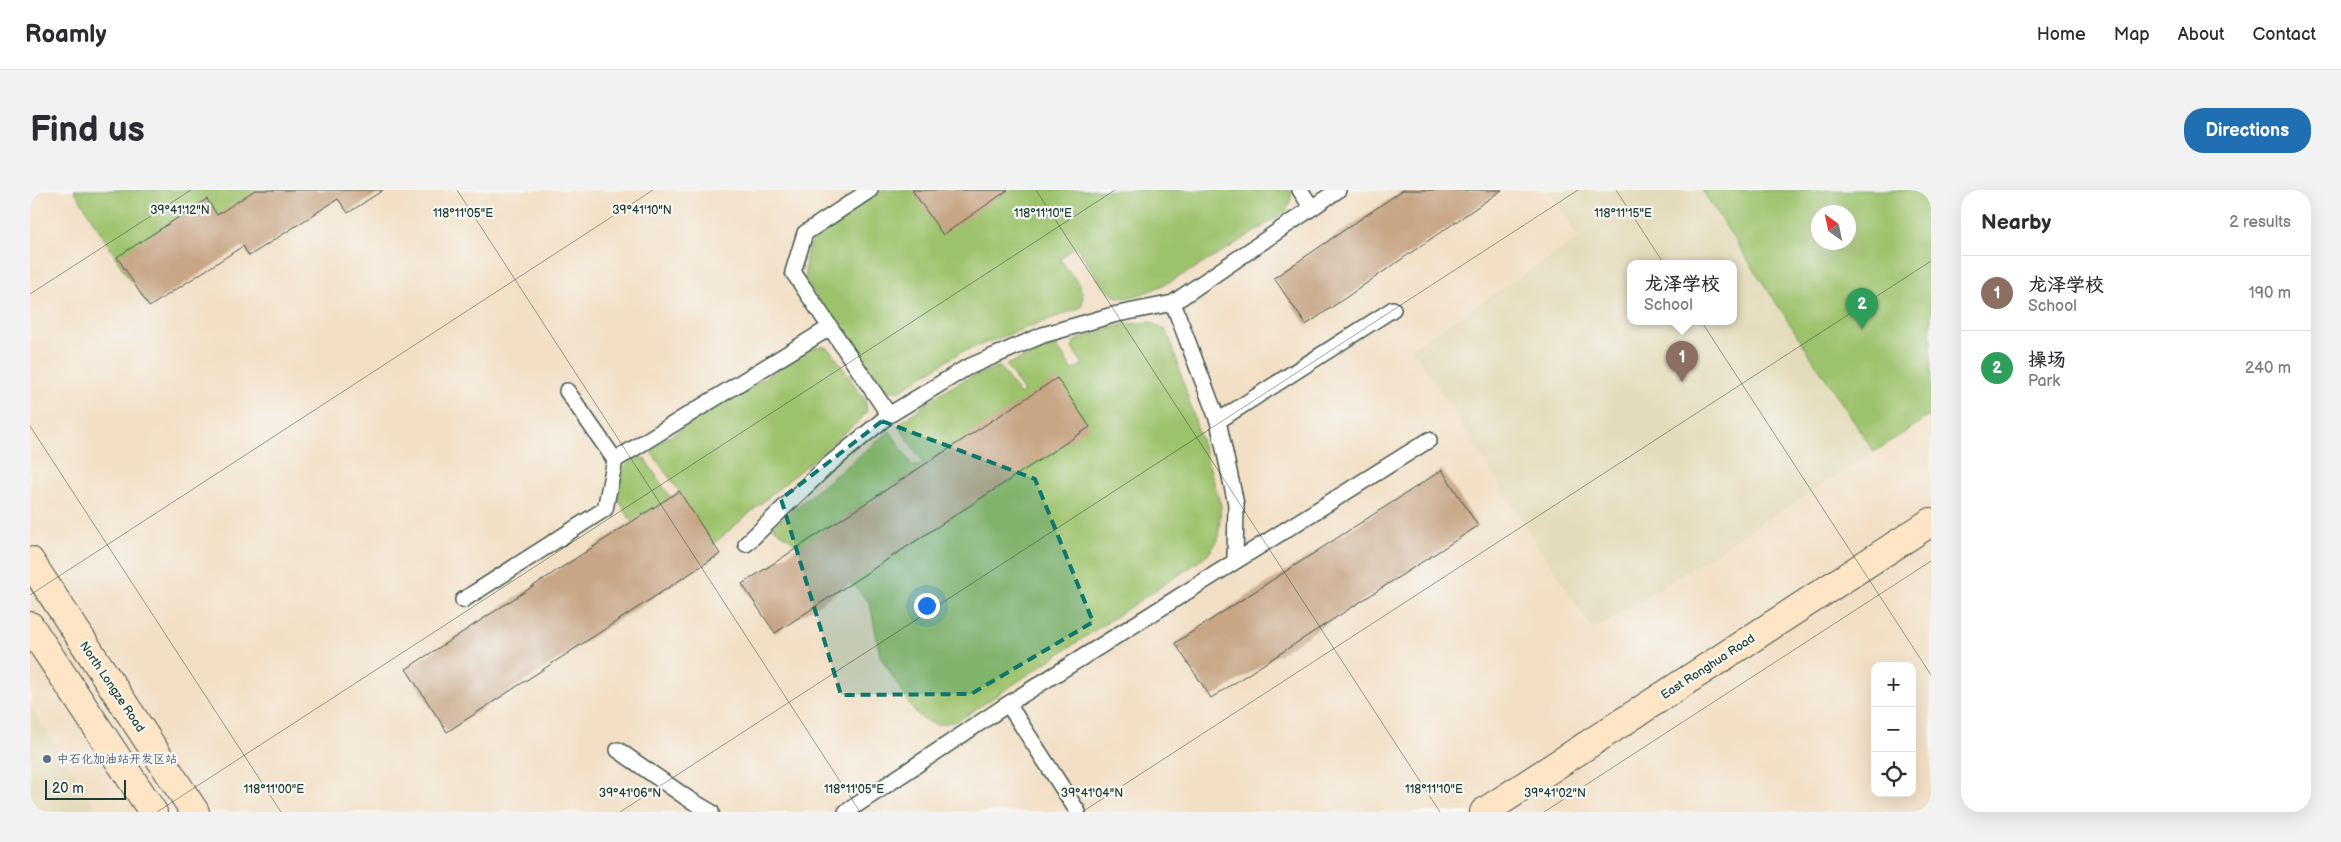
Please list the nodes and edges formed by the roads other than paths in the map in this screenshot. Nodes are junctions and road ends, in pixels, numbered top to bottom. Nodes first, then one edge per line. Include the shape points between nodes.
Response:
1 (870, 190) edge
2 (1300, 190) edge
3 (1338, 190) edge
4 (1312, 208) junction
5 (1173, 303) junction
6 (1393, 309) dead end
7 (829, 328) junction
8 (567, 391) dead end
9 (889, 415) junction
10 (1218, 421) junction
11 (1428, 440) dead end
12 (615, 460) junction
13 (1931, 522) edge
14 (746, 544) dead end
15 (30, 561) edge
16 (1235, 561) junction
17 (463, 600) dead end
18 (72, 628) junction
19 (34, 643) edge
20 (1008, 704) junction
21 (618, 750) dead end
22 (153, 812) edge
23 (195, 812) edge
24 (711, 812) edge
25 (846, 812) edge
26 (1078, 812) edge
27 (1484, 812) edge

1 - 7 lane via 805,233 793,272
2 - 4 lane
3 - 4 lane
4 - 5 lane
5 - 9 lane via 1113,315 1043,335 966,368
5 - 10 lane
6 - 10 lane
7 - 9 lane
7 - 12 lane
8 - 12 lane
9 - 14 lane via 826,466
10 - 16 lane via 1236,504
11 - 16 lane
12 - 17 lane via 605,509
13 - 27 street, East Ronghua Road
15 - 18 street, North Longze Road
16 - 20 lane
18 - 19 street
18 - 23 street, North Longze Road
19 - 22 street
20 - 25 lane
20 - 26 lane
21 - 24 lane

